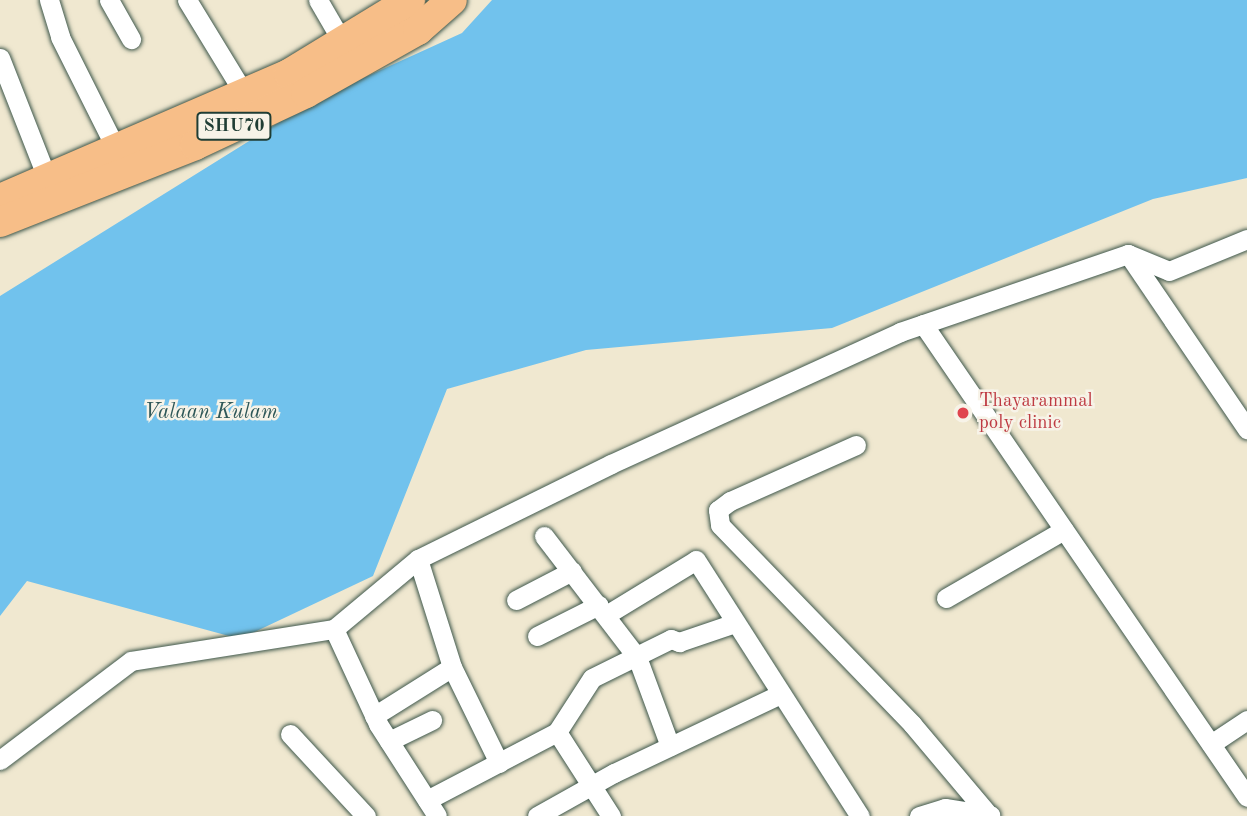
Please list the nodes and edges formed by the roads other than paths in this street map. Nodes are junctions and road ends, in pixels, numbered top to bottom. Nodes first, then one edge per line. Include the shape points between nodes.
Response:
1 (49, 0) edge
2 (110, 0) edge
3 (187, 0) edge
4 (318, 0) edge
5 (410, 0) edge
6 (452, 0) edge
7 (131, 40) dead end
8 (343, 43) junction
9 (0, 58) edge
10 (245, 94) junction
11 (116, 149) junction
12 (47, 178) junction
13 (0, 199) edge
14 (0, 222) edge
15 (1247, 239) edge
16 (1128, 254) junction
17 (923, 324) junction
18 (1247, 429) edge
19 (856, 445) dead end
20 (1064, 530) junction
21 (544, 536) dead end
22 (418, 559) junction
23 (572, 571) junction
24 (946, 598) dead end
25 (516, 600) dead end
26 (603, 610) junction
27 (735, 623) junction
28 (334, 629) junction
29 (537, 636) dead end
30 (637, 657) junction
31 (452, 667) junction
32 (780, 694) junction
33 (374, 716) junction
34 (432, 720) dead end
35 (1247, 720) edge
36 (557, 732) junction
37 (290, 734) dead end
38 (389, 741) junction
39 (1211, 744) junction
40 (670, 746) junction
41 (0, 760) edge
42 (499, 763) junction
43 (593, 784) junction
44 (1247, 797) edge
45 (432, 808) edge
46 (988, 814) edge
47 (366, 816) edge
48 (537, 816) edge
49 (611, 816) edge
50 (860, 816) edge
51 (919, 816) edge

1 - 11 street via 61,37
2 - 7 street
3 - 10 street
4 - 8 street
5 - 8 main road, SHU70
6 - 14 main road, SHU70 via 418,30 306,93 195,145
8 - 10 main road, SHU70
9 - 12 street
10 - 11 main road, SHU70
11 - 12 main road, SHU70
12 - 13 main road, SHU70
15 - 16 street via 1169,271
16 - 17 street
16 - 18 street
17 - 20 street
17 - 22 street via 611,464
19 - 46 street via 730,501 718,510 720,525 912,724
20 - 24 street
20 - 39 street
21 - 23 street
22 - 28 street
22 - 31 street
23 - 25 street
23 - 26 street
26 - 27 street via 696,560
26 - 29 street
26 - 30 street
27 - 30 street via 679,642 671,639
27 - 32 street
28 - 33 street
28 - 41 street via 131,661
30 - 36 street via 592,678
30 - 40 street
31 - 33 street
31 - 42 street
32 - 40 street
32 - 50 street
33 - 38 street
34 - 38 street
35 - 39 street
36 - 42 street
36 - 43 street
37 - 47 street
38 - 45 street
39 - 44 street
40 - 43 street
42 - 45 street
43 - 48 street
43 - 49 street
46 - 51 street via 945,808

